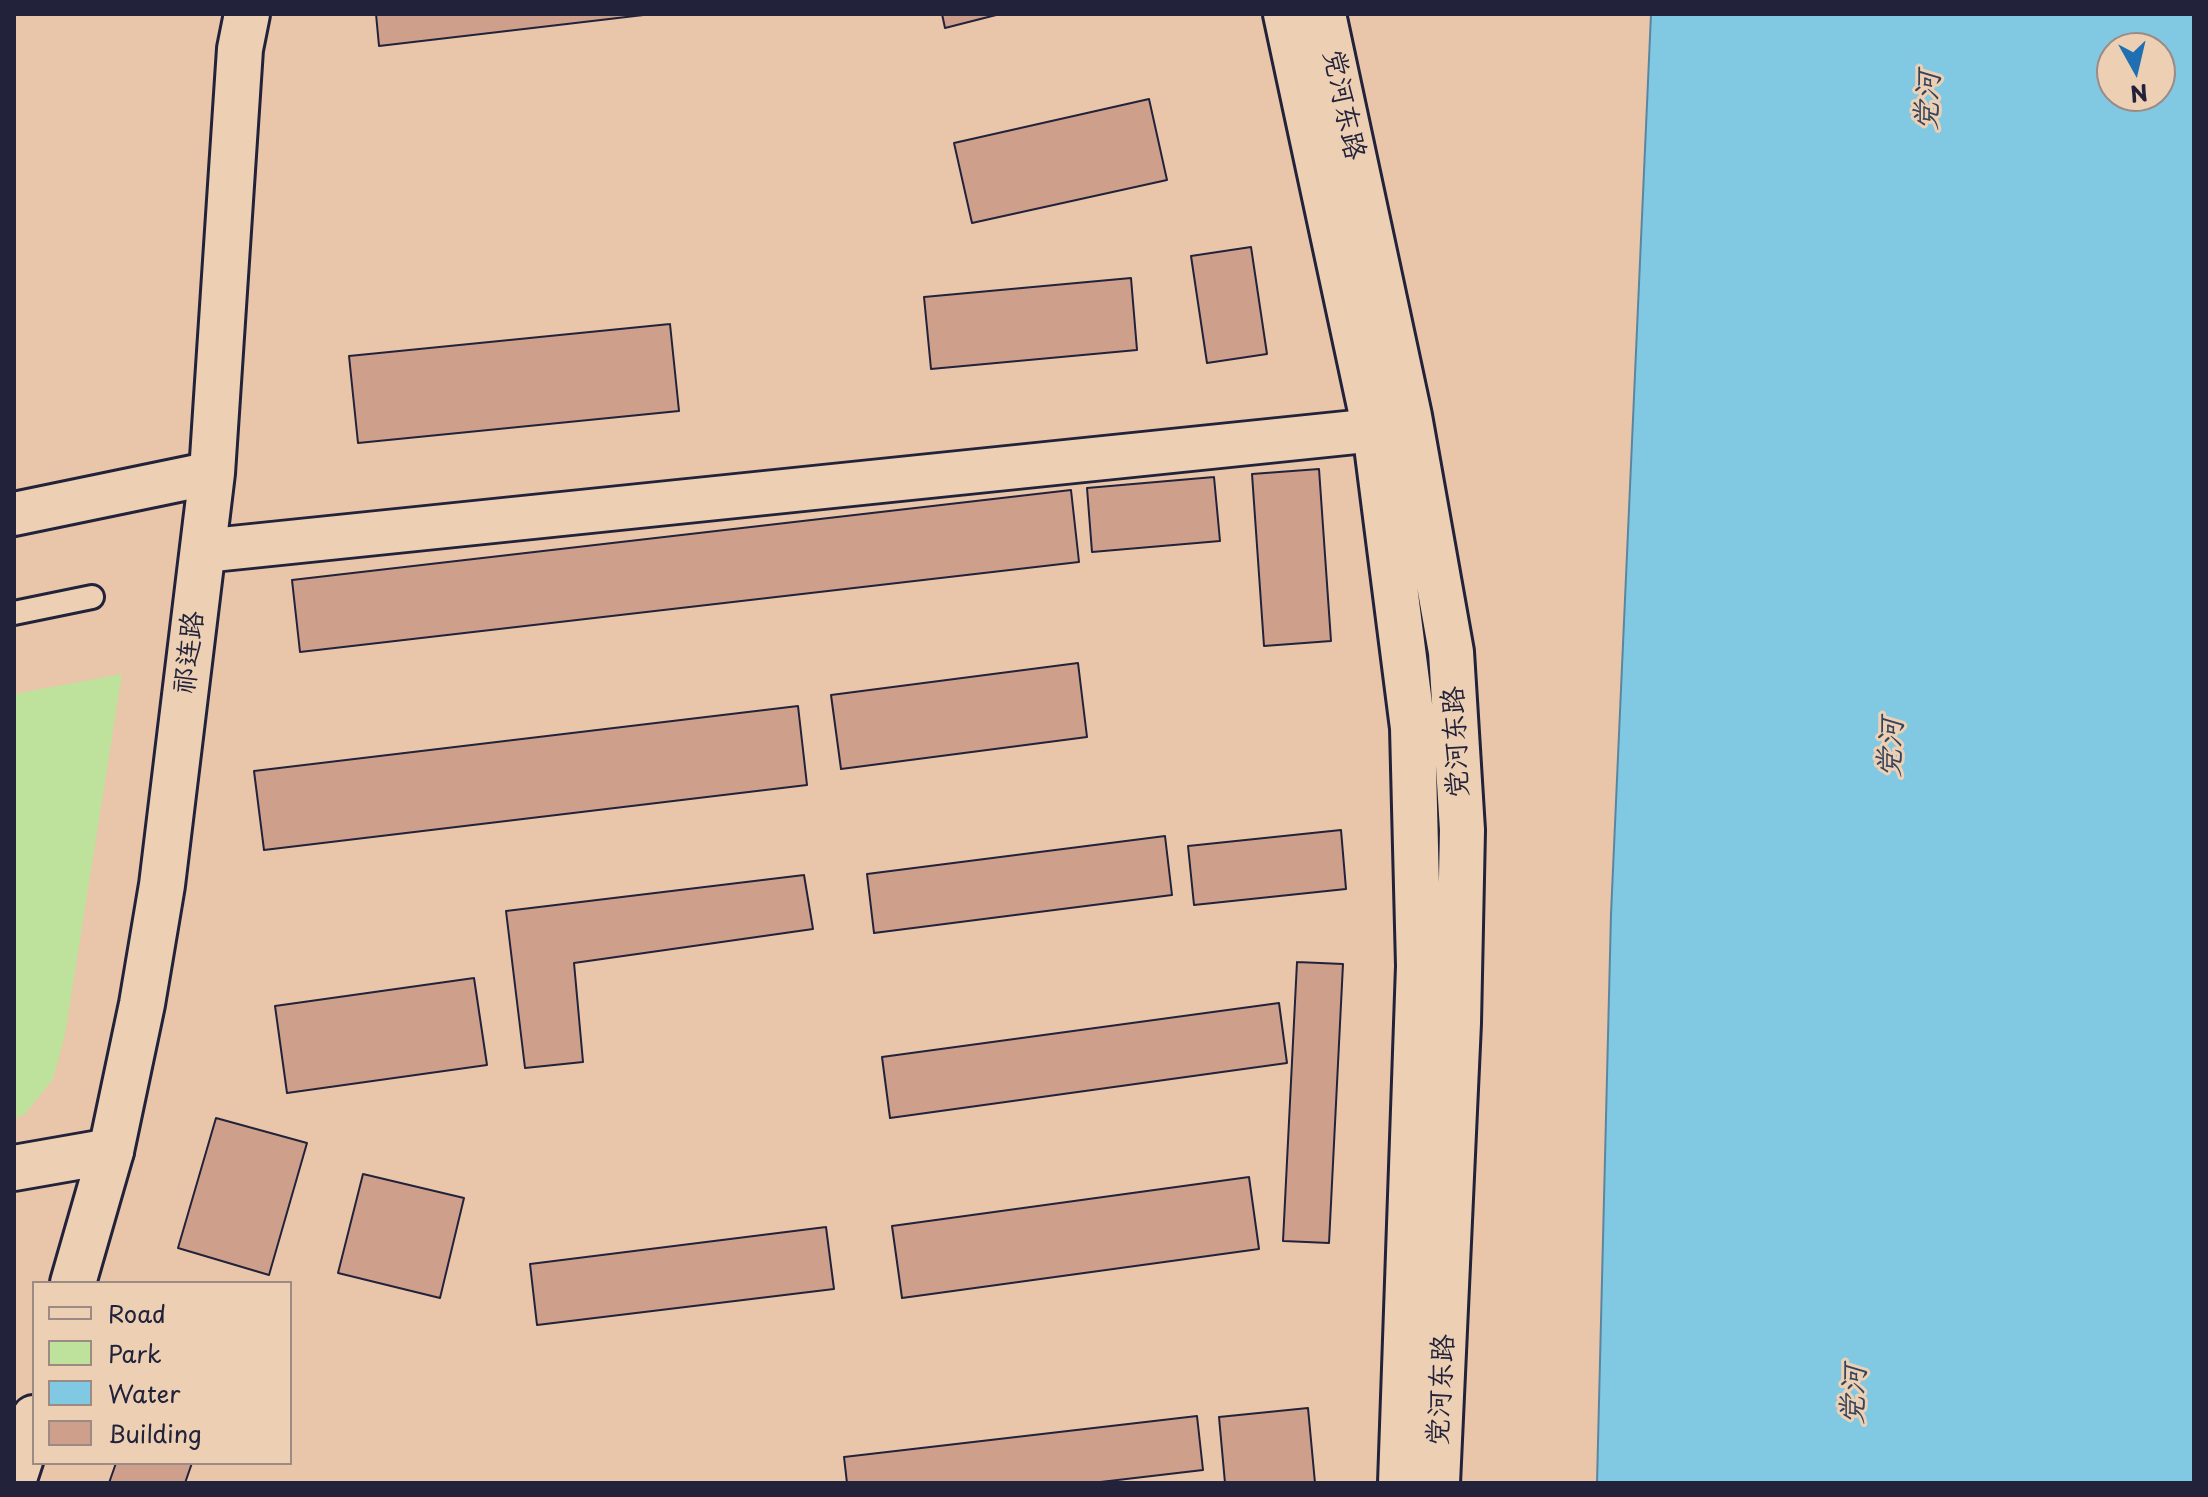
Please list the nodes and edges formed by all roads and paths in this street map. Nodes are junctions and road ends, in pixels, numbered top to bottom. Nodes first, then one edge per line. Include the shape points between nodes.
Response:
1 (247, 14) edge
2 (1286, 14) edge
3 (1323, 14) edge
4 (1392, 423) junction
5 (212, 473) junction
6 (14, 514) edge
7 (203, 551) junction
8 (92, 597) dead end
9 (14, 613) edge
10 (111, 1151) junction
11 (14, 1168) edge
12 (74, 1281) edge
13 (32, 1424) edge
14 (14, 1479) edge
15 (1401, 1483) edge
16 (1437, 1483) edge

1 - 5 main road, 祁连路 via 240,49
2 - 4 main road, 党河东路
3 - 4 main road, 党河东路
4 - 7 street
4 - 15 main road, 党河东路 via 1413,728 1419,966
4 - 16 main road, 党河东路 via 1451,652 1462,830
5 - 6 street
5 - 7 main road, 祁连路
7 - 10 main road, 祁连路 via 162,885
8 - 9 lane
10 - 11 main road
10 - 12 main road, 祁连路
13 - 14 main road

